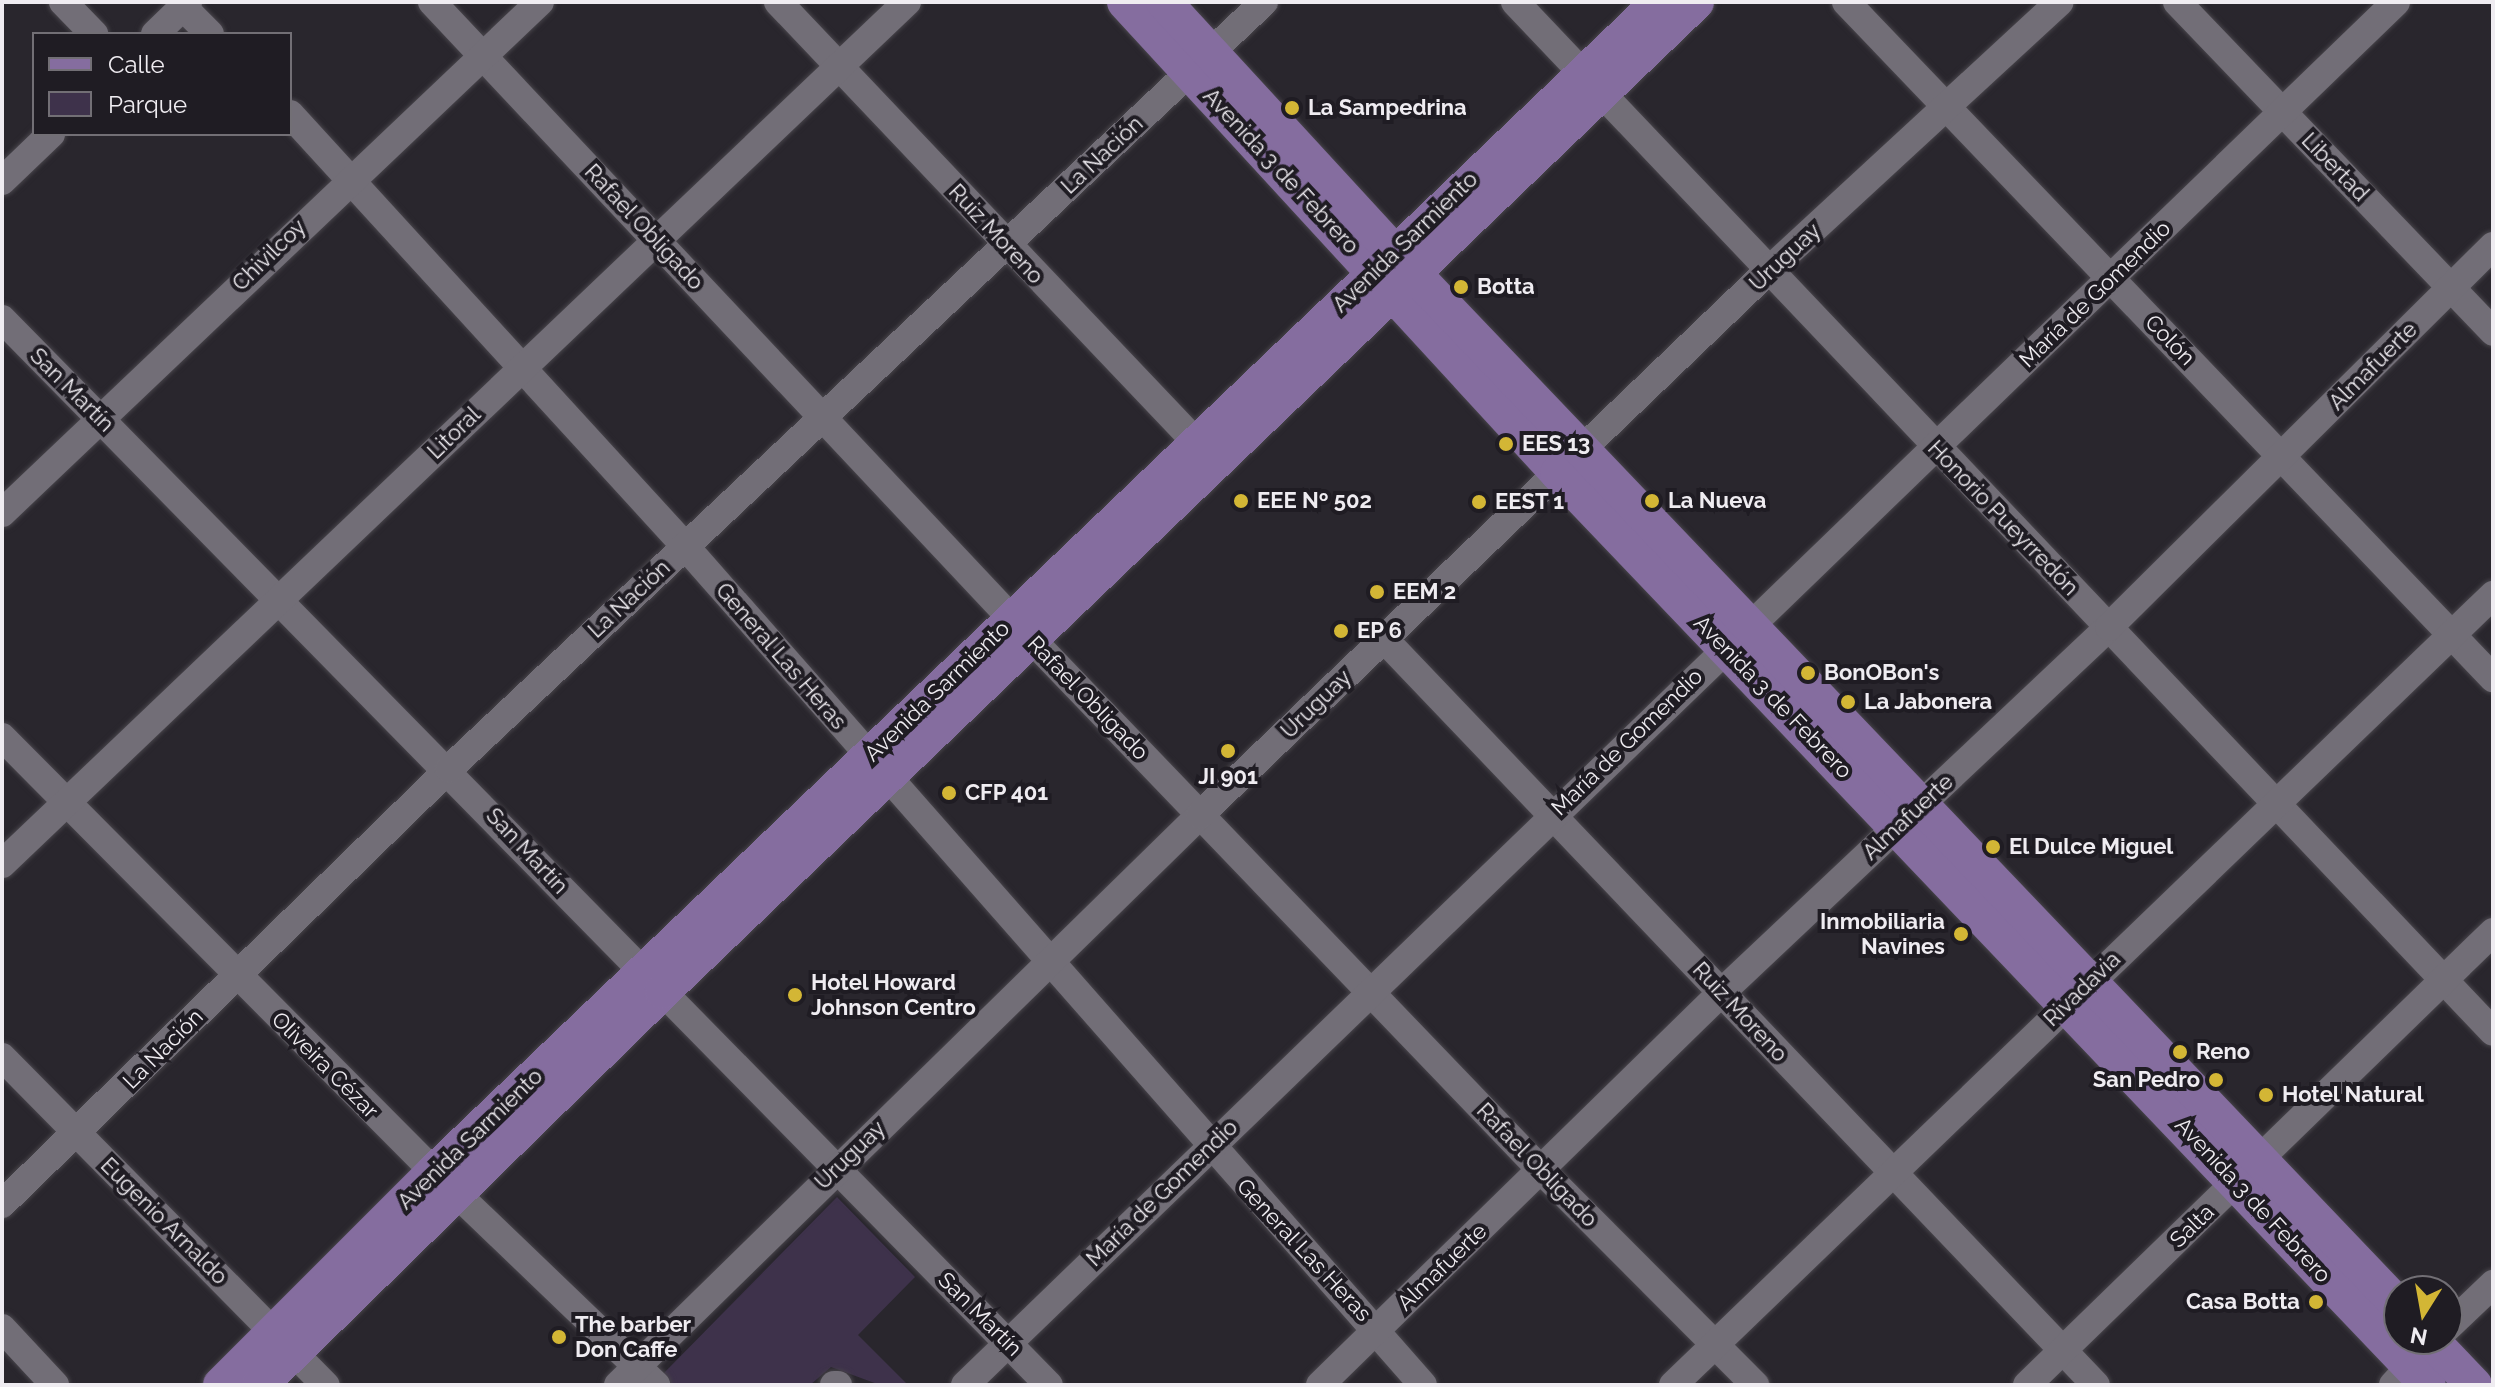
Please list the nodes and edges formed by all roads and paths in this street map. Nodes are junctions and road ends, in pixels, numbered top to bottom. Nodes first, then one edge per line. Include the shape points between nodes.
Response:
1 (63, 2) edge
2 (432, 2) edge
3 (540, 2) edge
4 (778, 2) edge
5 (907, 2) edge
6 (1125, 2) edge
7 (1164, 2) edge
8 (1264, 2) edge
9 (1515, 2) edge
10 (1659, 2) edge
11 (1696, 2) edge
12 (1846, 2) edge
13 (2060, 2) edge
14 (2177, 2) edge
15 (2396, 2) edge
16 (185, 4) edge
17 (92, 32) edge
18 (157, 32) edge
19 (208, 32) edge
20 (483, 55) junction
21 (1201, 63) junction
22 (840, 68) junction
23 (1593, 83) junction
24 (1948, 108) junction
25 (2283, 112) junction
26 (292, 116) edge
27 (49, 136) edge
28 (352, 176) junction
29 (2, 181) edge
30 (658, 243) junction
31 (1005, 245) junction
32 (2493, 246) edge
33 (1393, 272) junction
34 (1767, 272) junction
35 (2111, 279) junction
36 (2450, 287) junction
37 (2, 319) edge
38 (2493, 332) edge
39 (524, 366) junction
40 (824, 417) junction
41 (100, 418) junction
42 (1935, 448) junction
43 (1206, 453) junction
44 (2283, 457) junction
45 (1569, 461) junction
46 (2, 513) edge
47 (685, 546) junction
48 (2493, 595) edge
49 (281, 599) junction
50 (2109, 627) junction
51 (1022, 629) junction
52 (2451, 635) junction
53 (1737, 636) junction
54 (1384, 639) junction
55 (2493, 678) edge
56 (2, 737) edge
57 (878, 767) junction
58 (449, 769) junction
59 (68, 801) junction
60 (2275, 804) junction
61 (1200, 815) junction
62 (1552, 815) junction
63 (1909, 815) junction
64 (2, 864) edge
65 (2493, 932) edge
66 (1050, 960) junction
67 (236, 976) junction
68 (2444, 980) junction
69 (652, 982) junction
70 (1370, 991) junction
71 (1722, 992) junction
72 (2078, 993) junction
73 (2493, 1032) edge
74 (2, 1057) edge
75 (78, 1134) junction
76 (1209, 1147) junction
77 (835, 1169) junction
78 (1542, 1171) junction
79 (1892, 1172) junction
80 (2249, 1172) junction
81 (445, 1183) junction
82 (2, 1204) edge
83 (2493, 1284) edge
84 (2383, 1292) edge
85 (2383, 1311) edge
86 (2463, 1315) edge
87 (2, 1328) edge
88 (1377, 1329) junction
89 (283, 1342) junction
90 (1009, 1343) junction
91 (1715, 1345) junction
92 (2063, 1352) junction
93 (2425, 1355) edge
94 (637, 1379) edge
95 (55, 1385) edge
96 (221, 1385) edge
97 (260, 1385) edge
98 (326, 1385) edge
99 (965, 1385) edge
100 (1049, 1385) edge
101 (1320, 1385) edge
102 (1423, 1385) edge
103 (1673, 1385) edge
104 (1755, 1385) edge
105 (2027, 1385) edge
106 (2096, 1385) edge
107 (2474, 1385) edge

1 - 17 street
2 - 20 street, Rafael Obligado
3 - 20 street, Chivilcoy
4 - 22 street, Ruiz Moreno
5 - 22 street, Litoral
6 - 21 main road, Avenida 3 de Febrero
7 - 21 main road, Avenida 3 de Febrero
8 - 21 street, La Nación
9 - 23 street, Honorio Pueyrredón
10 - 23 main road, Avenida Sarmiento
11 - 23 main road, Avenida Sarmiento
12 - 24 street, Colón
13 - 24 street, Uruguay
14 - 25 street, Libertad
15 - 25 street, María de Gomendio
16 - 18 street
16 - 19 street
20 - 28 street, Chivilcoy
20 - 30 street, Rafael Obligado
21 - 31 street, La Nación
21 - 33 main road, Avenida 3 de Febrero
22 - 30 street, Litoral
22 - 31 street, Ruiz Moreno
23 - 33 main road, Avenida Sarmiento
23 - 34 street, Honorio Pueyrredón
24 - 34 street, Uruguay
24 - 35 street, Colón
25 - 35 street, María de Gomendio
25 - 36 street, Libertad
26 - 28 street, General Las Heras
27 - 29 street
28 - 39 street, General Las Heras
28 - 41 street, Chivilcoy
30 - 39 street, Litoral
30 - 40 street, Rafael Obligado
31 - 40 street, La Nación
31 - 43 street, Ruiz Moreno
32 - 36 street, Almafuerte
33 - 43 main road, Avenida Sarmiento
33 - 45 main road, Avenida 3 de Febrero
34 - 42 street, Honorio Pueyrredón
34 - 45 street, Uruguay
35 - 42 street, María de Gomendio
35 - 44 street, Colón
36 - 38 street, Libertad
36 - 44 street, Almafuerte
37 - 41 street, San Martín
39 - 47 street, General Las Heras
39 - 49 street, Litoral
40 - 47 street, La Nación
40 - 51 street, Rafael Obligado
41 - 46 street, Chivilcoy
41 - 49 street, San Martín
42 - 50 street, Honorio Pueyrredón
42 - 53 street, María de Gomendio
43 - 51 main road, Avenida Sarmiento
44 - 50 street, Almafuerte
44 - 52 street, Colón
45 - 53 main road, Avenida 3 de Febrero
45 - 54 street, Uruguay
47 - 57 street, General Las Heras
47 - 58 street, La Nación
48 - 52 street, Rivadavia
49 - 58 street, San Martín
49 - 59 street, Litoral
50 - 60 street, Honorio Pueyrredón
50 - 63 street, Almafuerte
51 - 57 main road, Avenida Sarmiento
51 - 61 street, Rafael Obligado
52 - 55 street, Colón
52 - 60 street, Rivadavia
53 - 62 street, María de Gomendio
53 - 63 main road, Avenida 3 de Febrero
54 - 61 street, Uruguay
54 - 62 street, Ruiz Moreno
56 - 59 street, Oliveira Cézar
57 - 66 street, General Las Heras
57 - 69 main road, Avenida Sarmiento
58 - 67 street, La Nación
58 - 69 street, San Martín
59 - 64 street, Litoral
59 - 67 street, Oliveira Cézar
60 - 68 street, Honorio Pueyrredón
60 - 72 street, Rivadavia
61 - 66 street, Uruguay
61 - 70 street, Rafael Obligado
62 - 70 street, María de Gomendio
62 - 71 street, Ruiz Moreno
63 - 71 street, Almafuerte
63 - 72 main road, Avenida 3 de Febrero
65 - 68 street, Salta
66 - 76 street, General Las Heras
66 - 77 street, Uruguay
67 - 75 street, La Nación
67 - 81 street, Oliveira Cézar
68 - 73 street, Honorio Pueyrredón
68 - 80 street, Salta
69 - 77 street, San Martín
69 - 81 main road, Avenida Sarmiento
70 - 76 street, María de Gomendio
70 - 78 street, Rafael Obligado
71 - 78 street, Almafuerte
71 - 79 street, Ruiz Moreno
72 - 79 street, Rivadavia
72 - 80 main road, Avenida 3 de Febrero
74 - 75 street, Eugenio Arnaldo
75 - 82 street, La Nación
75 - 89 street, Eugenio Arnaldo
76 - 88 street, General Las Heras
76 - 90 street, María de Gomendio
77 - 90 street, San Martín
77 - 94 street, Uruguay
78 - 88 street, Almafuerte
78 - 91 street, Rafael Obligado
79 - 91 street, Rivadavia
79 - 92 street, Ruiz Moreno
80 - 84 main road, Avenida 3 de Febrero
80 - 85 main road, Avenida 3 de Febrero
80 - 92 street, Salta
81 - 89 main road, Avenida Sarmiento
81 - 94 street, Oliveira Cézar
83 - 86 street
87 - 95 street
88 - 101 street, Almafuerte
88 - 102 street, General Las Heras
89 - 96 main road, Avenida Sarmiento
89 - 97 main road, Avenida Sarmiento
89 - 98 street, Eugenio Arnaldo
90 - 99 street, María de Gomendio
90 - 100 street, San Martín
91 - 103 street, Rivadavia
91 - 104 street, Rafael Obligado
92 - 105 street, Salta
92 - 106 street, Ruiz Moreno
93 - 107 main road, Avenida 3 de Febrero

